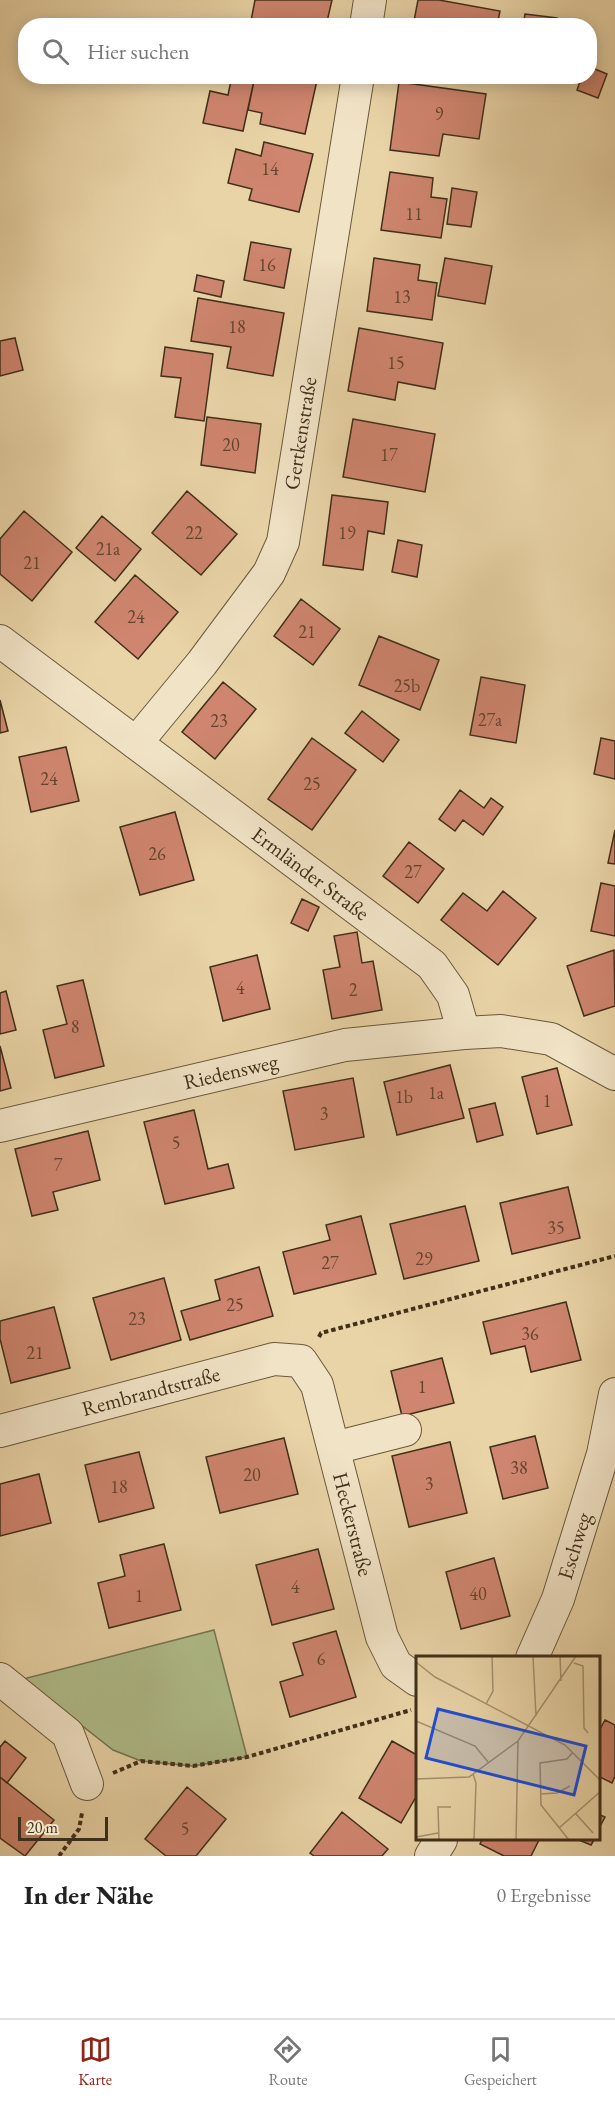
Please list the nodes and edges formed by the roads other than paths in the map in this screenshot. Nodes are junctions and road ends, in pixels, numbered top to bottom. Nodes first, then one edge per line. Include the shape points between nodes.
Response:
1 (370, 0) edge
2 (367, 18) edge
3 (357, 84) edge
4 (0, 640) edge
5 (136, 743) junction
6 (464, 1033) junction
7 (615, 1074) edge
8 (0, 1126) edge
9 (301, 1361) joint
10 (615, 1394) edge
11 (405, 1430) dead end
12 (0, 1431) edge
13 (334, 1448) junction
14 (533, 1656) edge
15 (0, 1679) edge
16 (416, 1679) edge
17 (87, 1784) road end
18 (440, 1841) edge
19 (431, 1856) edge

1 - 2 street
3 - 5 street, Gertkenstraße via 283,542 269,573
4 - 5 street, Ermländer Straße
5 - 6 street, Ermländer Straße via 432,965 453,995
6 - 7 street via 501,1031 551,1040
6 - 8 street, Riedensweg via 345,1045
9 - 12 street, Rembrandtstraße via 274,1359
9 - 13 street, Heckerstraße via 317,1384
10 - 14 street, Eschweg via 603,1454 558,1599
11 - 13 street
13 - 16 street, Heckerstraße via 382,1637 396,1665
15 - 17 street via 68,1734
18 - 19 street

